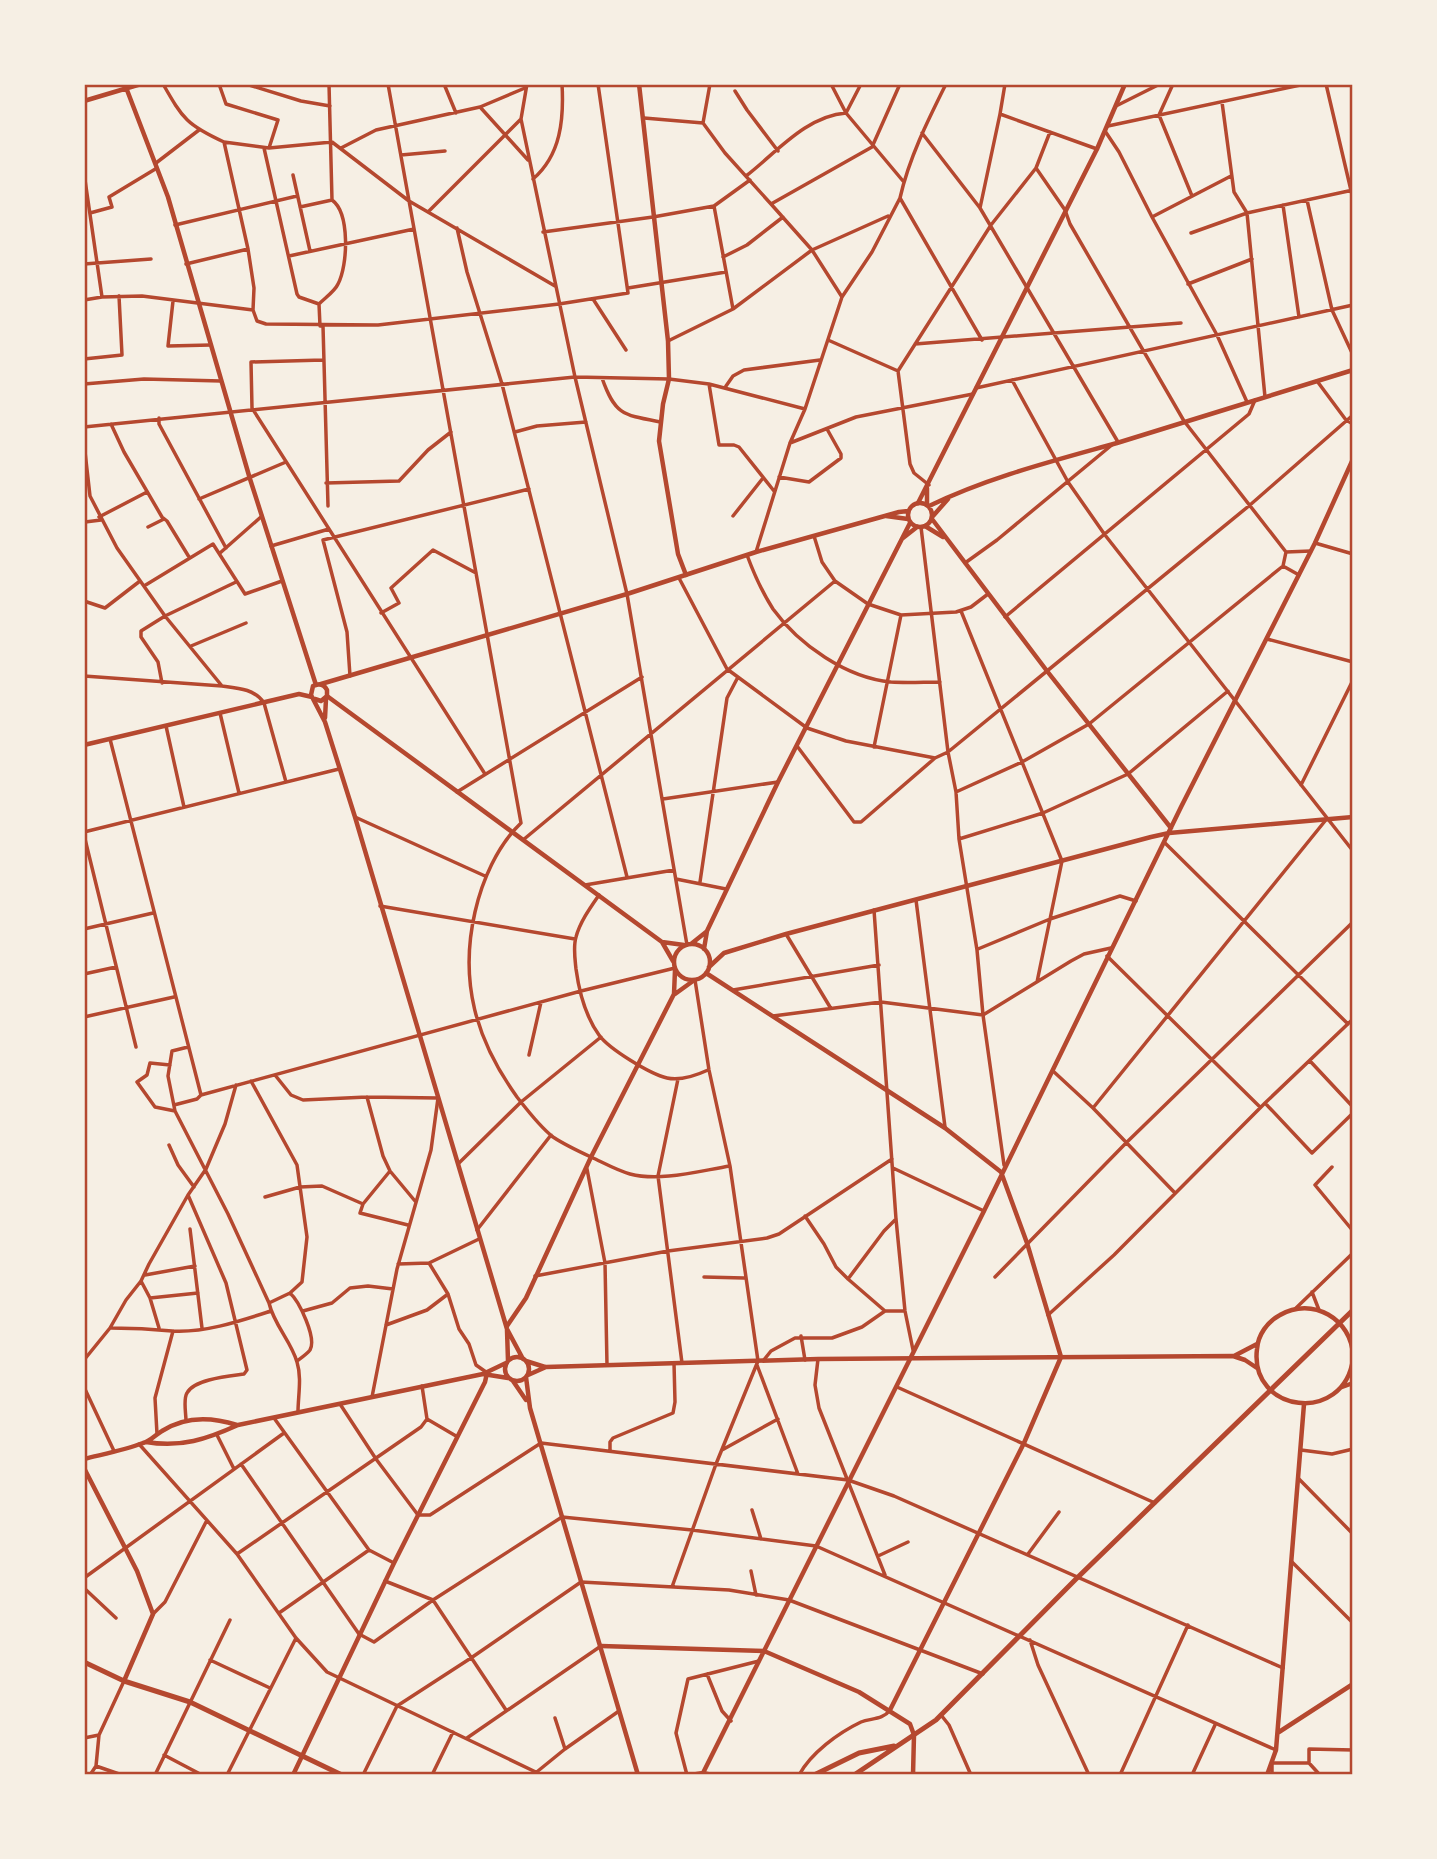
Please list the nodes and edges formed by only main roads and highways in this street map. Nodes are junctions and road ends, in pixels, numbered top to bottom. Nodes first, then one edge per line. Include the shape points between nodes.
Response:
1 (1353, 1310) edge
2 (84, 1662) edge
3 (894, 1746) junction
4 (342, 1775) edge
5 (814, 1775) edge
6 (854, 1775) edge

1 - 3 main road via 941,1715
2 - 4 main road via 124,1681 190,1702
3 - 5 main road via 859,1754
3 - 6 main road

